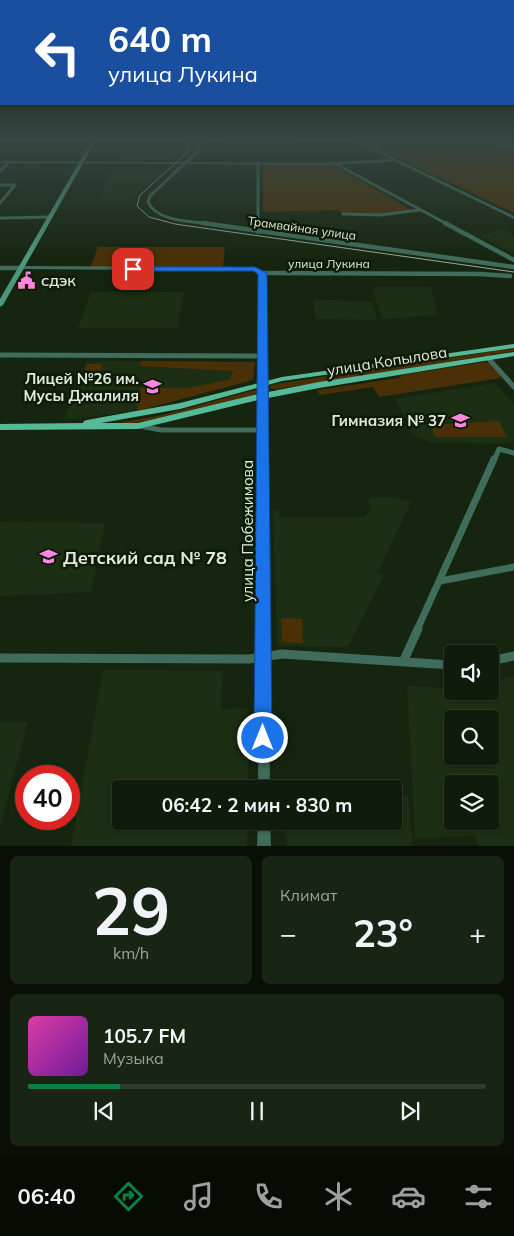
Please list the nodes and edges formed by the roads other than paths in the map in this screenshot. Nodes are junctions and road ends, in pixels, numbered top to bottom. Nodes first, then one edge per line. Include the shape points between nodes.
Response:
1 (70, 181) edge
2 (166, 181) edge
3 (258, 181) edge
4 (368, 181) edge
5 (439, 181) edge
6 (0, 185) edge
7 (0, 203) edge
8 (420, 210) junction
9 (343, 214) dead end
10 (50, 217) junction
11 (0, 218) edge
12 (514, 218) edge
13 (258, 232) junction
14 (514, 260) edge
15 (514, 267) edge
16 (0, 268) edge
17 (22, 268) junction
18 (262, 273) junction
19 (510, 276) dead end
20 (0, 305) edge
21 (514, 346) edge
22 (514, 354) edge
23 (0, 355) edge
24 (261, 356) junction
25 (488, 358) junction
26 (264, 383) junction
27 (514, 387) edge
28 (264, 396) junction
29 (58, 426) junction
30 (138, 426) junction
31 (0, 427) edge
32 (264, 430) junction
33 (514, 453) edge
34 (514, 567) edge
35 (440, 581) junction
36 (514, 656) edge
37 (0, 658) edge
38 (262, 658) junction
39 (499, 660) edge
40 (403, 662) junction
41 (444, 665) edge
42 (264, 780) edge
43 (264, 830) edge
44 (264, 846) edge

1 - 10 main road
2 - 13 street, Трамвайная улица via 150,196 150,208 167,217
3 - 13 street
4 - 8 street
5 - 12 street
6 - 7 street via 15,185
8 - 9 street via 380,215
8 - 14 street
10 - 11 street
10 - 17 main road
13 - 15 street, Трамвайная улица
16 - 17 street, улица Лукина
17 - 18 street, улица Лукина via 255,269
17 - 20 main road
18 - 19 street, улица Лукина
18 - 24 street, улица Побежимова
21 - 26 main road, улица Копылова
22 - 25 main road, улица Копылова
23 - 24 street
24 - 26 street, улица Побежимова
25 - 27 street
25 - 28 main road, улица Копылова
26 - 28 street, улица Побежимова
26 - 29 main road, улица Копылова via 150,412
28 - 30 main road, улица Копылова
28 - 32 street, улица Побежимова
29 - 30 main road, улица Копылова
29 - 31 main road
30 - 32 street via 161,430
32 - 38 street, улица Побежимова
33 - 35 street via 499,449
34 - 35 street
35 - 40 street
36 - 39 street
37 - 38 street
38 - 40 street via 282,654
38 - 42 street, улица Побежимова
40 - 41 street
43 - 44 street

